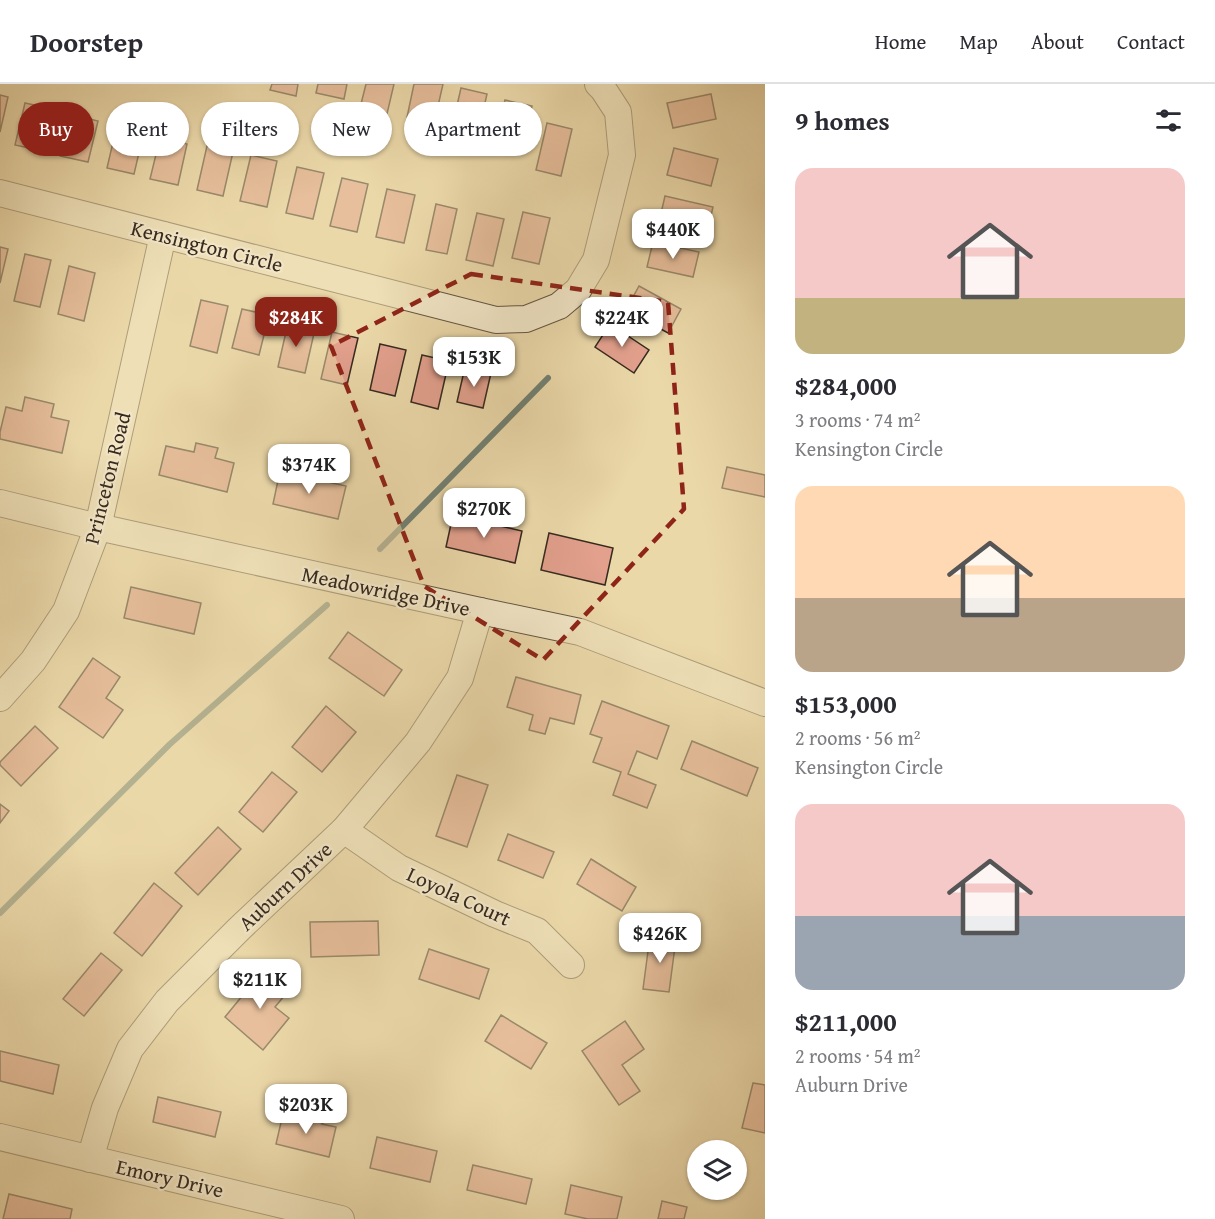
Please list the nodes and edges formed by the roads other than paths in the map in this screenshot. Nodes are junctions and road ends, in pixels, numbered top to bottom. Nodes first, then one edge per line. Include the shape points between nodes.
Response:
1 (598, 84) edge
2 (0, 193) edge
3 (163, 235) junction
4 (0, 503) edge
5 (98, 527) junction
6 (480, 611) junction
7 (0, 698) edge
8 (765, 703) edge
9 (344, 830) junction
10 (571, 965) dead end
11 (0, 1137) edge
12 (90, 1159) junction
13 (341, 1219) edge

1 - 3 street, Kensington Circle via 618,112 622,155 596,260 578,290 559,306 526,320 496,320
2 - 3 street, Kensington Circle
3 - 5 street, Princeton Road
4 - 5 street, Meadowridge Drive
5 - 6 street, Meadowridge Drive
5 - 7 street, Princeton Road via 66,611 33,661
6 - 8 street, Meadowridge Drive via 580,632
6 - 9 street, Auburn Drive via 460,678 418,742
9 - 10 street, Loyola Court via 399,868 537,931
9 - 12 street, Auburn Drive via 239,928 154,1017 130,1049 105,1108
11 - 12 street, Emory Drive
12 - 13 street, Emory Drive

